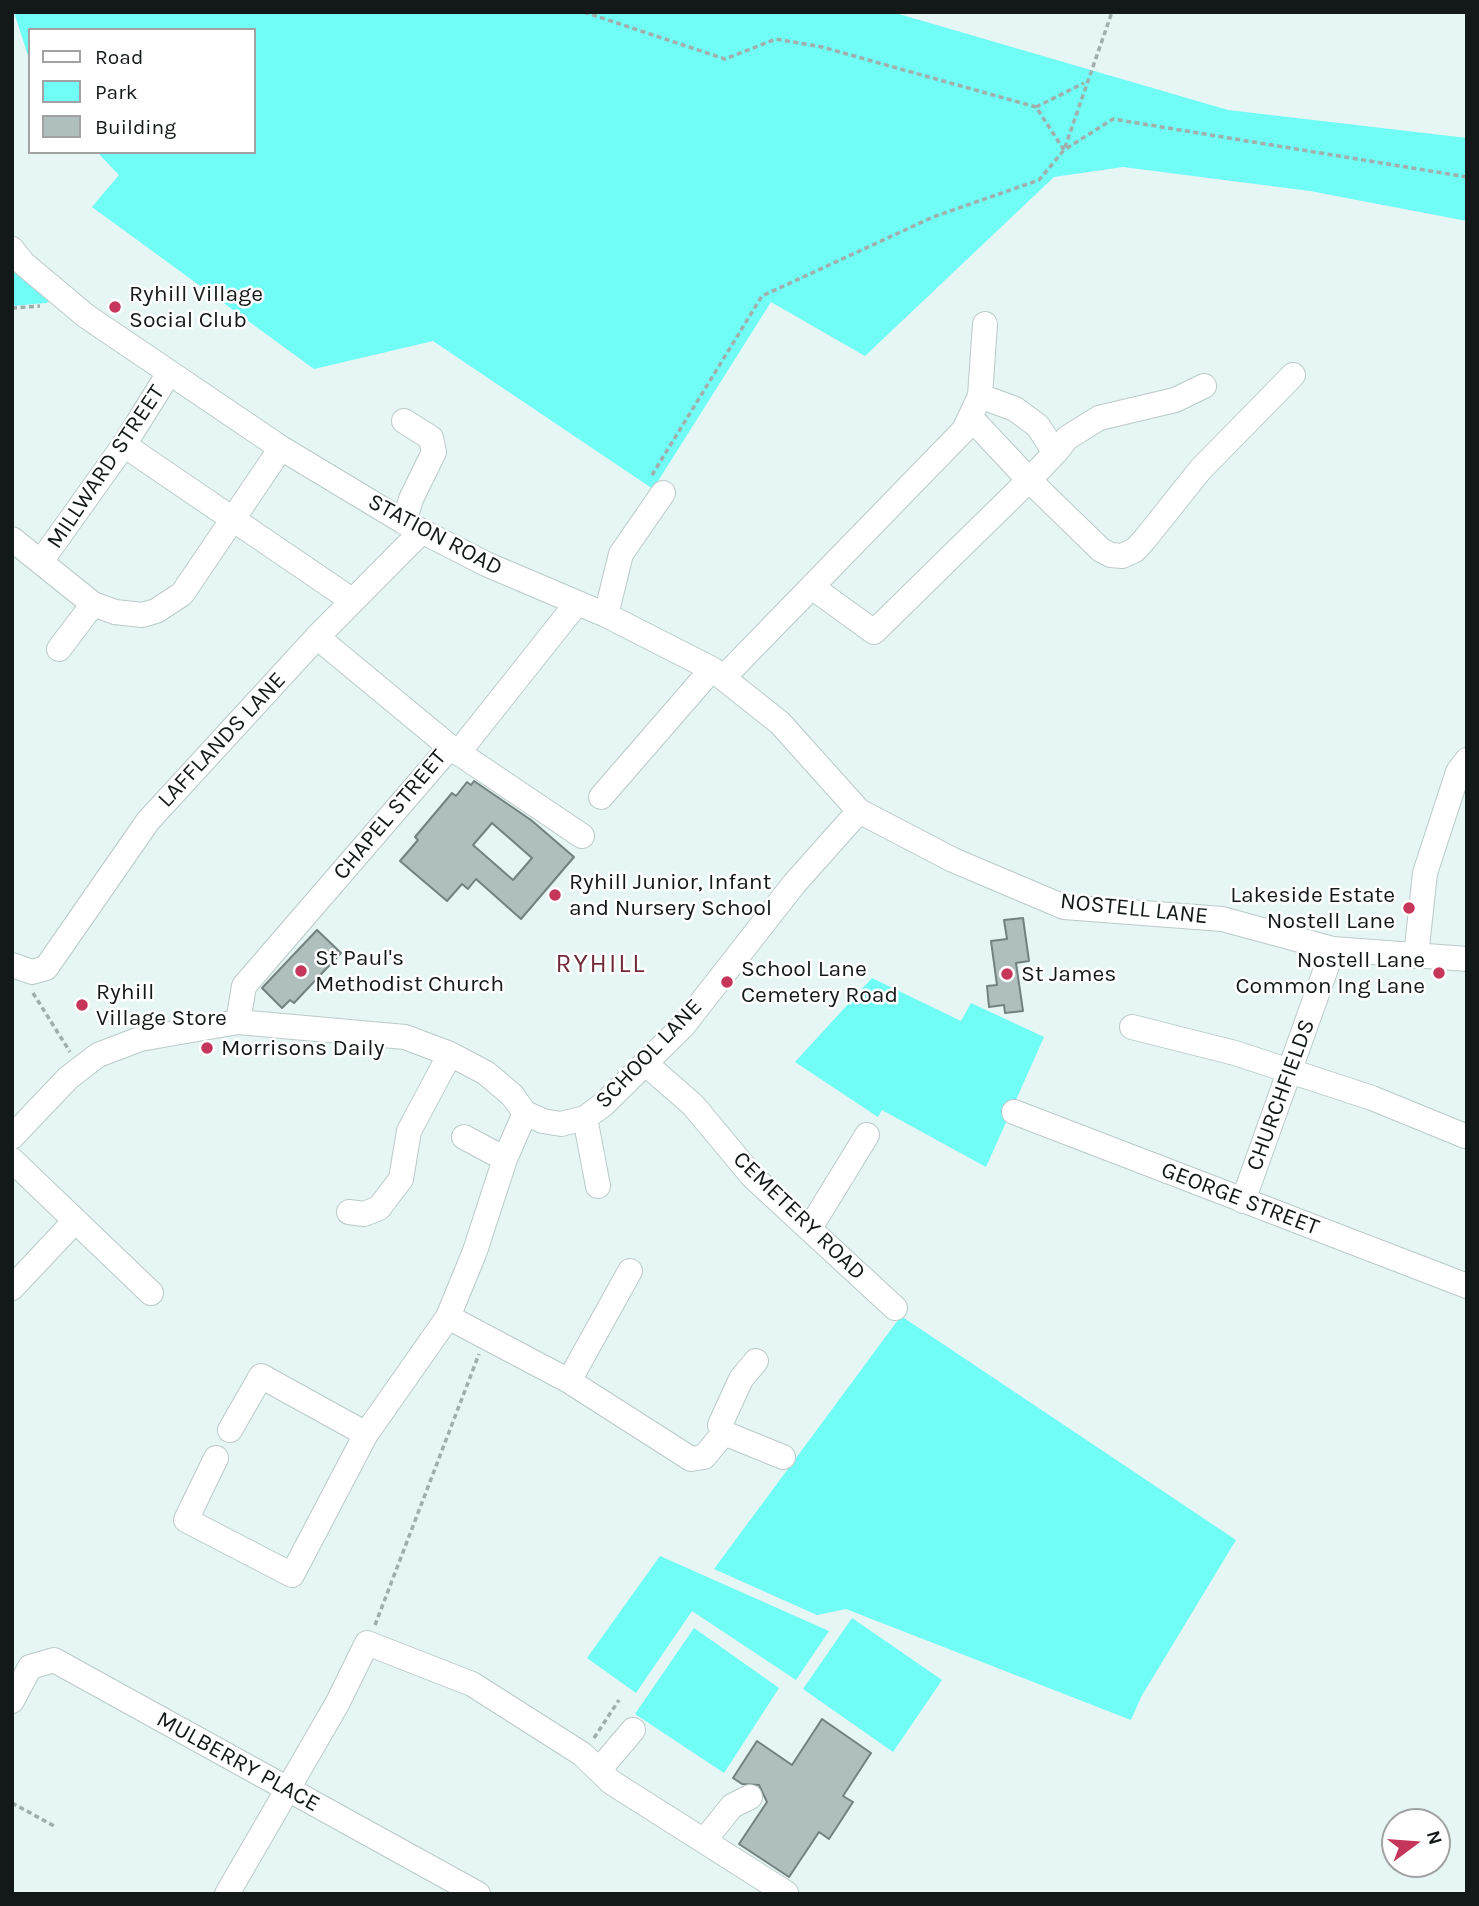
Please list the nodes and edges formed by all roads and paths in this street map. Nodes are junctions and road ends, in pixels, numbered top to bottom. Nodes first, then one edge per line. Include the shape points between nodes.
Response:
1 (583, 12) edge
2 (1112, 12) edge
3 (1085, 83) junction
4 (1036, 107) junction
5 (1064, 149) junction
6 (1467, 177) edge
7 (12, 249) edge
8 (985, 324) dead end
9 (169, 373) junction
10 (1293, 375) dead end
11 (1204, 386) dead end
12 (980, 396) junction
13 (972, 419) junction
14 (404, 421) dead end
15 (124, 445) junction
16 (281, 448) junction
17 (1055, 453) junction
18 (1029, 480) junction
19 (654, 489) joint
20 (235, 520) junction
21 (413, 526) junction
22 (12, 539) edge
23 (42, 560) junction
24 (812, 587) junction
25 (353, 601) junction
26 (577, 603) junction
27 (93, 604) junction
28 (606, 615) junction
29 (317, 637) junction
30 (59, 649) dead end
31 (717, 674) junction
32 (454, 750) junction
33 (1467, 761) edge
34 (601, 797) dead end
35 (859, 811) junction
36 (582, 836) dead end
37 (1333, 949) junction
38 (1416, 956) junction
39 (1465, 961) edge
40 (12, 965) edge
41 (39, 1003) dead end
42 (238, 1022) junction
43 (1132, 1027) dead end
44 (450, 1054) junction
45 (646, 1064) junction
46 (80, 1069) junction
47 (1290, 1073) junction
48 (1014, 1112) dead end
49 (525, 1113) junction
50 (584, 1118) junction
51 (867, 1135) dead end
52 (1465, 1136) edge
53 (12, 1137) edge
54 (464, 1137) dead end
55 (505, 1159) junction
56 (12, 1160) edge
57 (598, 1186) dead end
58 (1243, 1200) junction
59 (349, 1212) dead end
60 (75, 1221) junction
61 (810, 1228) junction
62 (630, 1271) dead end
63 (1467, 1286) edge
64 (12, 1289) edge
65 (151, 1293) dead end
66 (895, 1308) dead end
67 (448, 1317) junction
68 (486, 1337) junction
69 (756, 1361) dead end
70 (569, 1381) junction
71 (230, 1430) dead end
72 (724, 1433) junction
73 (366, 1434) junction
74 (783, 1457) dead end
75 (216, 1458) dead end
76 (368, 1643) junction
77 (619, 1700) dead end
78 (12, 1701) edge
79 (633, 1730) dead end
80 (590, 1762) junction
81 (287, 1789) junction
82 (750, 1797) dead end
83 (12, 1803) edge
84 (56, 1827) dead end
85 (704, 1841) junction
86 (786, 1893) edge
87 (227, 1894) edge
88 (478, 1894) edge

1 - 4 path via 725,59 776,39 822,47
2 - 3 path
3 - 4 path
3 - 5 path
4 - 5 path
5 - 6 path via 1113,118
5 - 19 path via 1039,180 933,217 762,296
7 - 9 street, STATION ROAD via 61,297
8 - 12 street
9 - 15 street, MILLWARD STREET
9 - 16 street, STATION ROAD
10 - 18 street via 1200,470 1135,550 1122,556 1101,550
11 - 17 street via 1175,400 1099,418 1067,438
12 - 13 street
12 - 17 street via 1030,418
13 - 18 street
13 - 24 street
14 - 21 street via 431,438 434,452 411,499
15 - 20 street
15 - 23 street, MILLWARD STREET
16 - 20 street
16 - 21 street, STATION ROAD
17 - 18 street
18 - 24 street via 874,632
19 - 28 street via 621,554
20 - 25 street
20 - 27 street via 182,594 169,605 142,615
21 - 25 street, LAFFLANDS LANE
21 - 26 street, STATION ROAD
22 - 23 street
23 - 27 street
24 - 31 street
25 - 29 street, LAFFLANDS LANE
26 - 28 street, STATION ROAD
26 - 32 street
27 - 30 street
28 - 31 street, STATION ROAD
29 - 32 street, CHAPEL STREET
29 - 40 street, LAFFLANDS LANE via 148,821 46,968 32,972
31 - 34 street
31 - 35 street, STATION ROAD via 780,723
32 - 36 street
32 - 42 street, CHAPEL STREET via 244,986
33 - 38 street via 1458,772 1425,873
35 - 37 street, NOSTELL LANE via 953,860 1064,907 1222,919
35 - 45 street, SCHOOL LANE via 794,884 683,1026
37 - 38 street, NOSTELL LANE
37 - 47 street, CHURCHFIELDS
38 - 39 street, NOSTELL LANE
41 - 46 path
42 - 44 street via 405,1037
42 - 46 street via 139,1039 98,1055
43 - 47 street via 1235,1053
44 - 49 street via 486,1073
44 - 59 street via 417,1113 401,1179 379,1208 364,1214
45 - 50 street, SCHOOL LANE
45 - 61 street, CEMETERY ROAD via 693,1105 752,1177
46 - 53 street
47 - 52 street via 1372,1098
47 - 58 street, CHURCHFIELDS
48 - 58 street, GEORGE STREET
49 - 50 street, SCHOOL LANE via 561,1124
49 - 55 street
50 - 57 street
51 - 61 street
54 - 55 street
55 - 67 street
56 - 60 street
58 - 63 street, GEORGE STREET
60 - 64 street
60 - 65 street via 138,1268
61 - 66 street, CEMETERY ROAD
62 - 70 street
67 - 68 street
67 - 73 street
68 - 70 street
68 - 76 path
69 - 72 street via 721,1417
70 - 72 street via 691,1459 704,1457
71 - 73 street via 261,1376
72 - 74 street
73 - 75 street via 292,1575 186,1520
76 - 80 street via 472,1684
76 - 81 street
77 - 80 path
78 - 81 street, MULBERRY PLACE via 30,1667 54,1660
79 - 80 street
80 - 85 street via 611,1782
81 - 87 street
81 - 88 street, MULBERRY PLACE
82 - 85 street via 732,1806
83 - 84 path
85 - 86 street

